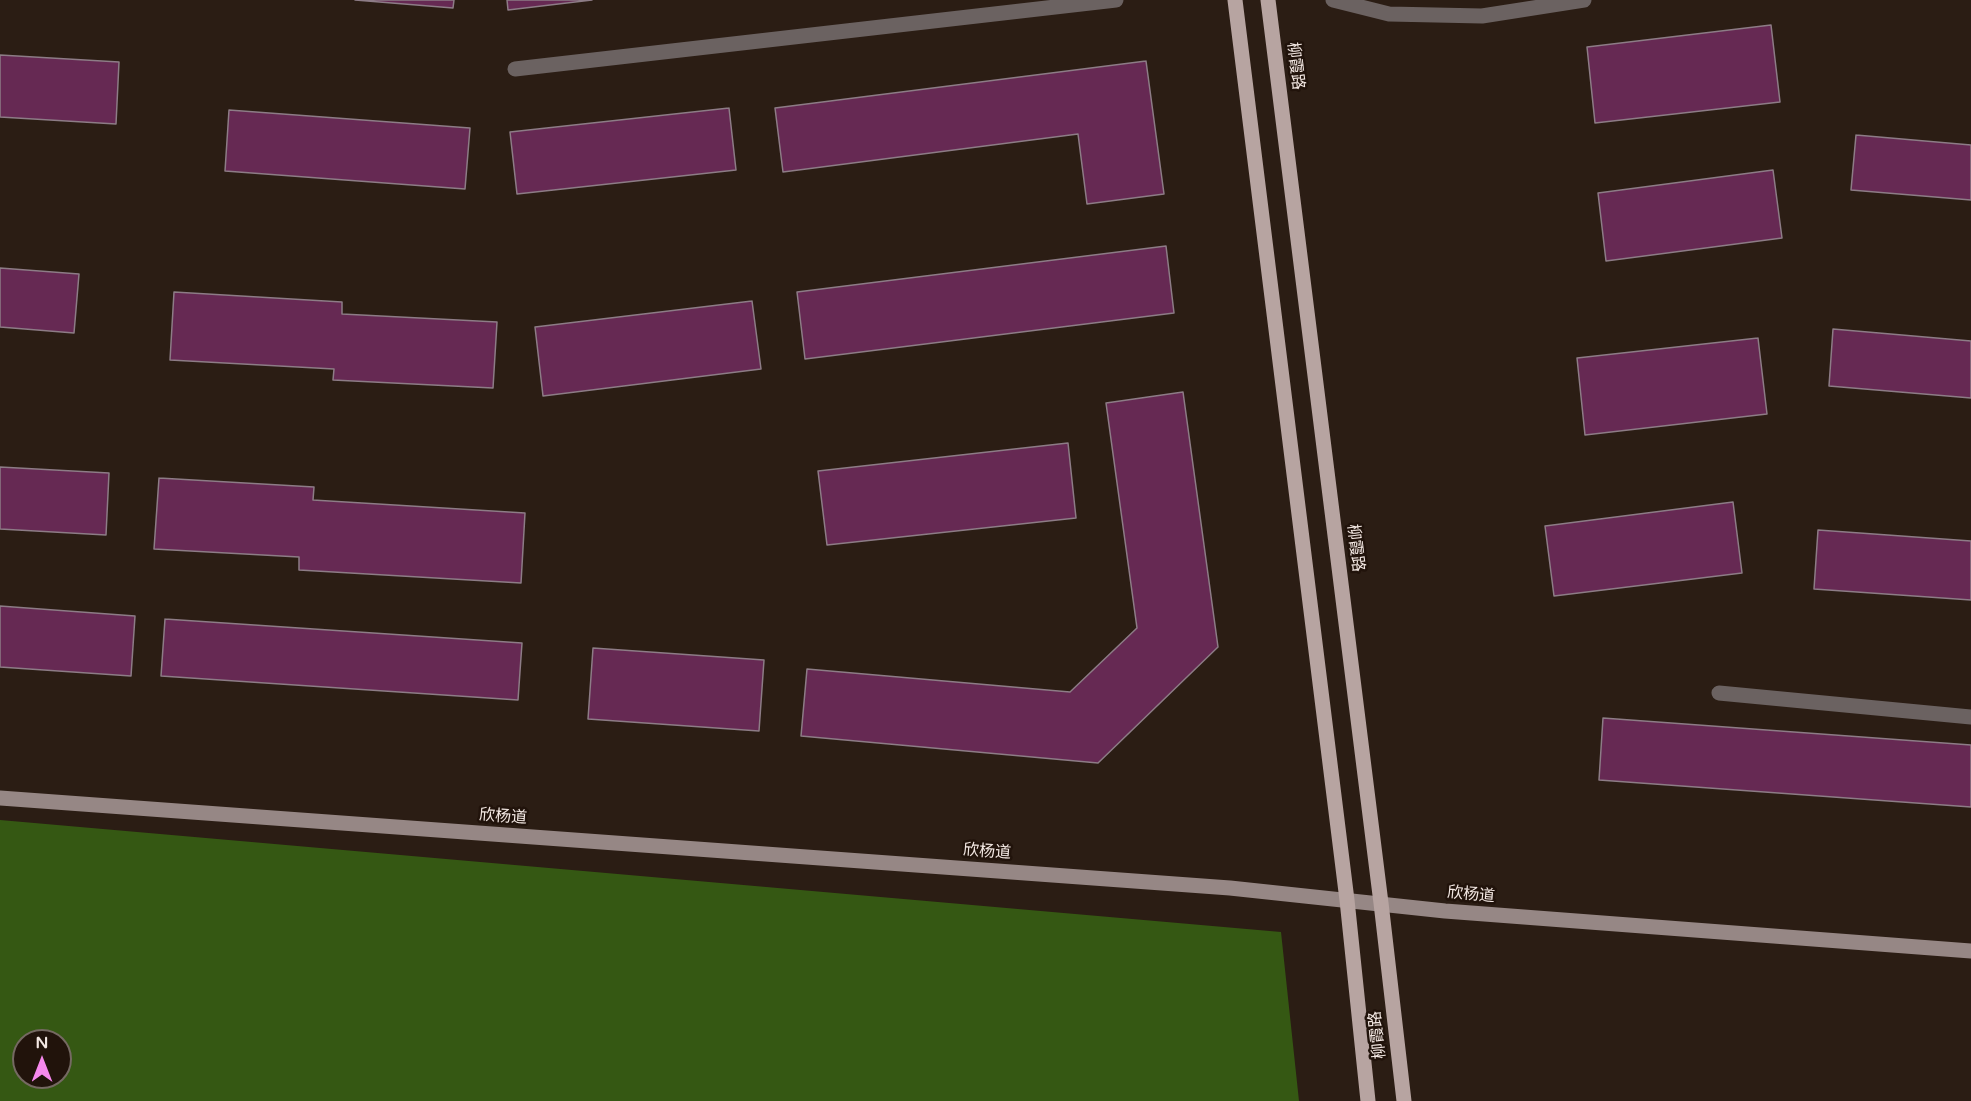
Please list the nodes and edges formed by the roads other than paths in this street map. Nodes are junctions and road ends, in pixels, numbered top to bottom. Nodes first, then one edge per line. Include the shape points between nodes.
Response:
1 (1116, 0) edge
2 (1235, 0) edge
3 (1268, 0) edge
4 (1334, 0) edge
5 (1584, 0) edge
6 (514, 69) dead end
7 (1719, 693) dead end
8 (1971, 717) edge
9 (0, 798) edge
10 (1347, 900) junction
11 (1381, 903) junction
12 (1971, 951) edge
13 (1368, 1101) edge
14 (1404, 1101) edge

1 - 6 lane
2 - 10 main road, 柳霞路
3 - 11 main road, 柳霞路
4 - 5 lane via 1389,14 1482,16
7 - 8 lane
9 - 10 street, 欣杨道 via 1219,887
10 - 11 street, 欣杨道
10 - 13 main road, 柳霞路
11 - 12 street, 欣杨道
11 - 14 main road, 柳霞路

